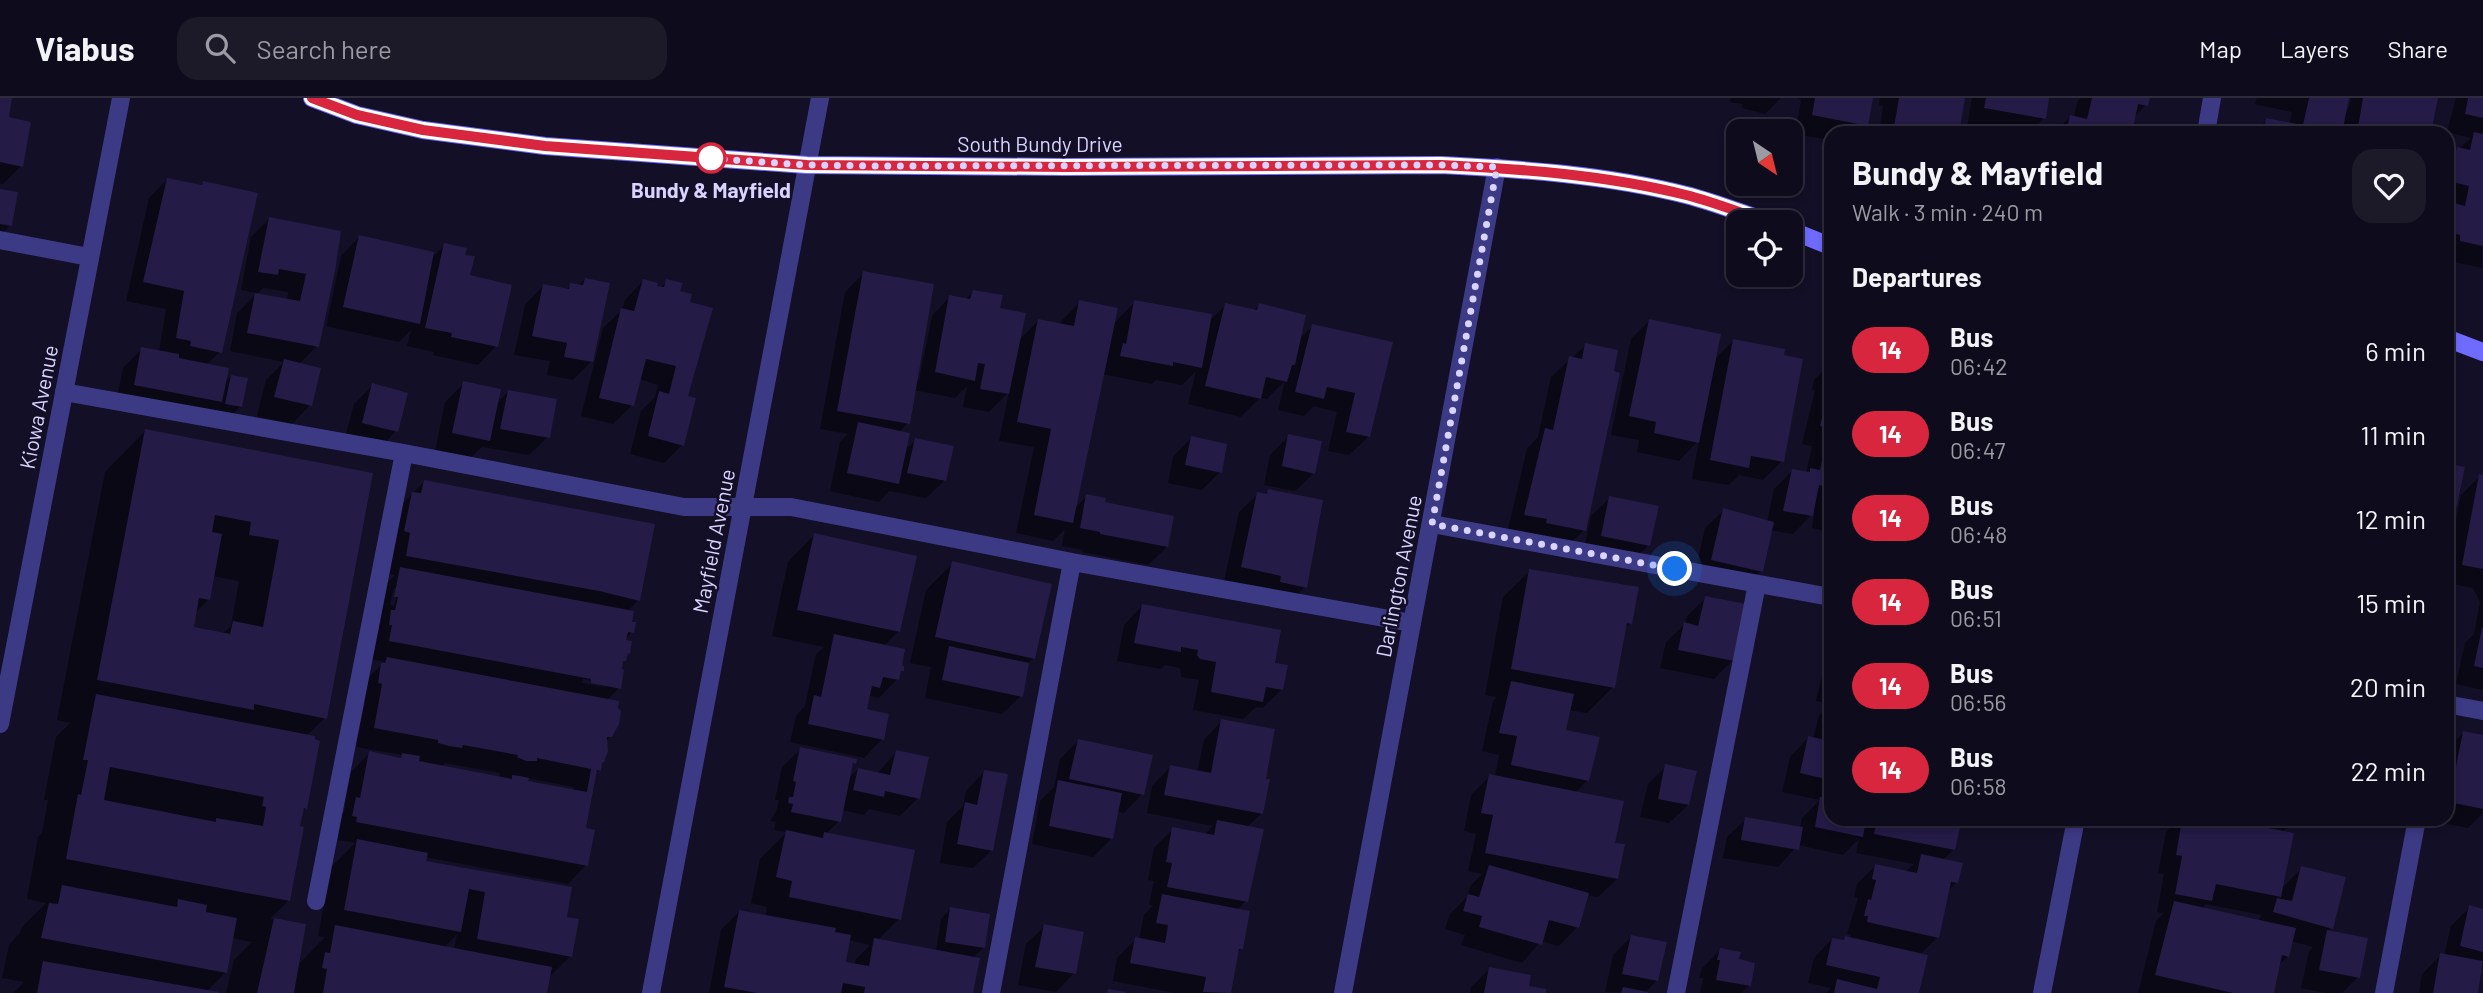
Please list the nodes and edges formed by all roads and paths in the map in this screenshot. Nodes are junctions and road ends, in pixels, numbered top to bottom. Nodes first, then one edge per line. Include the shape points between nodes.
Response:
1 (121, 98) edge
2 (312, 98) edge
3 (820, 98) edge
4 (2211, 98) edge
5 (2207, 126) edge
6 (807, 165) junction
7 (1497, 167) junction
8 (1732, 210) edge
9 (1803, 235) edge
10 (0, 240) edge
11 (1824, 244) edge
12 (89, 257) junction
13 (2454, 341) edge
14 (2483, 352) edge
15 (64, 392) junction
16 (404, 453) junction
17 (742, 507) junction
18 (1432, 524) junction
19 (1072, 562) junction
20 (1757, 584) junction
21 (1824, 596) edge
22 (1412, 623) junction
23 (2454, 706) edge
24 (2483, 711) edge
25 (0, 724) edge
26 (2075, 826) edge
27 (2416, 826) edge
28 (316, 901) dead end
29 (650, 993) edge
30 (991, 993) edge
31 (1343, 993) edge
32 (1676, 993) edge
33 (2042, 993) edge
34 (2384, 993) edge

1 - 12 street, Kiowa Avenue
2 - 6 street, South Bundy Drive via 357,115 423,130 545,146
3 - 6 street, Mayfield Avenue
4 - 5 street
6 - 7 street, South Bundy Drive
6 - 17 street, Mayfield Avenue
7 - 8 street, South Bundy Drive via 1603,178 1687,195
7 - 18 street, Darlington Avenue
9 - 11 street
10 - 12 street
12 - 15 street, Kiowa Avenue
13 - 14 street
15 - 16 street
15 - 25 street, Kiowa Avenue
16 - 17 street via 684,507
16 - 28 street
17 - 19 street via 791,507
17 - 29 street, Mayfield Avenue
18 - 20 street
18 - 22 street, Darlington Avenue
19 - 22 street
19 - 30 street
20 - 21 street
20 - 32 street
22 - 31 street, Darlington Avenue
23 - 24 street
26 - 33 street
27 - 34 street

